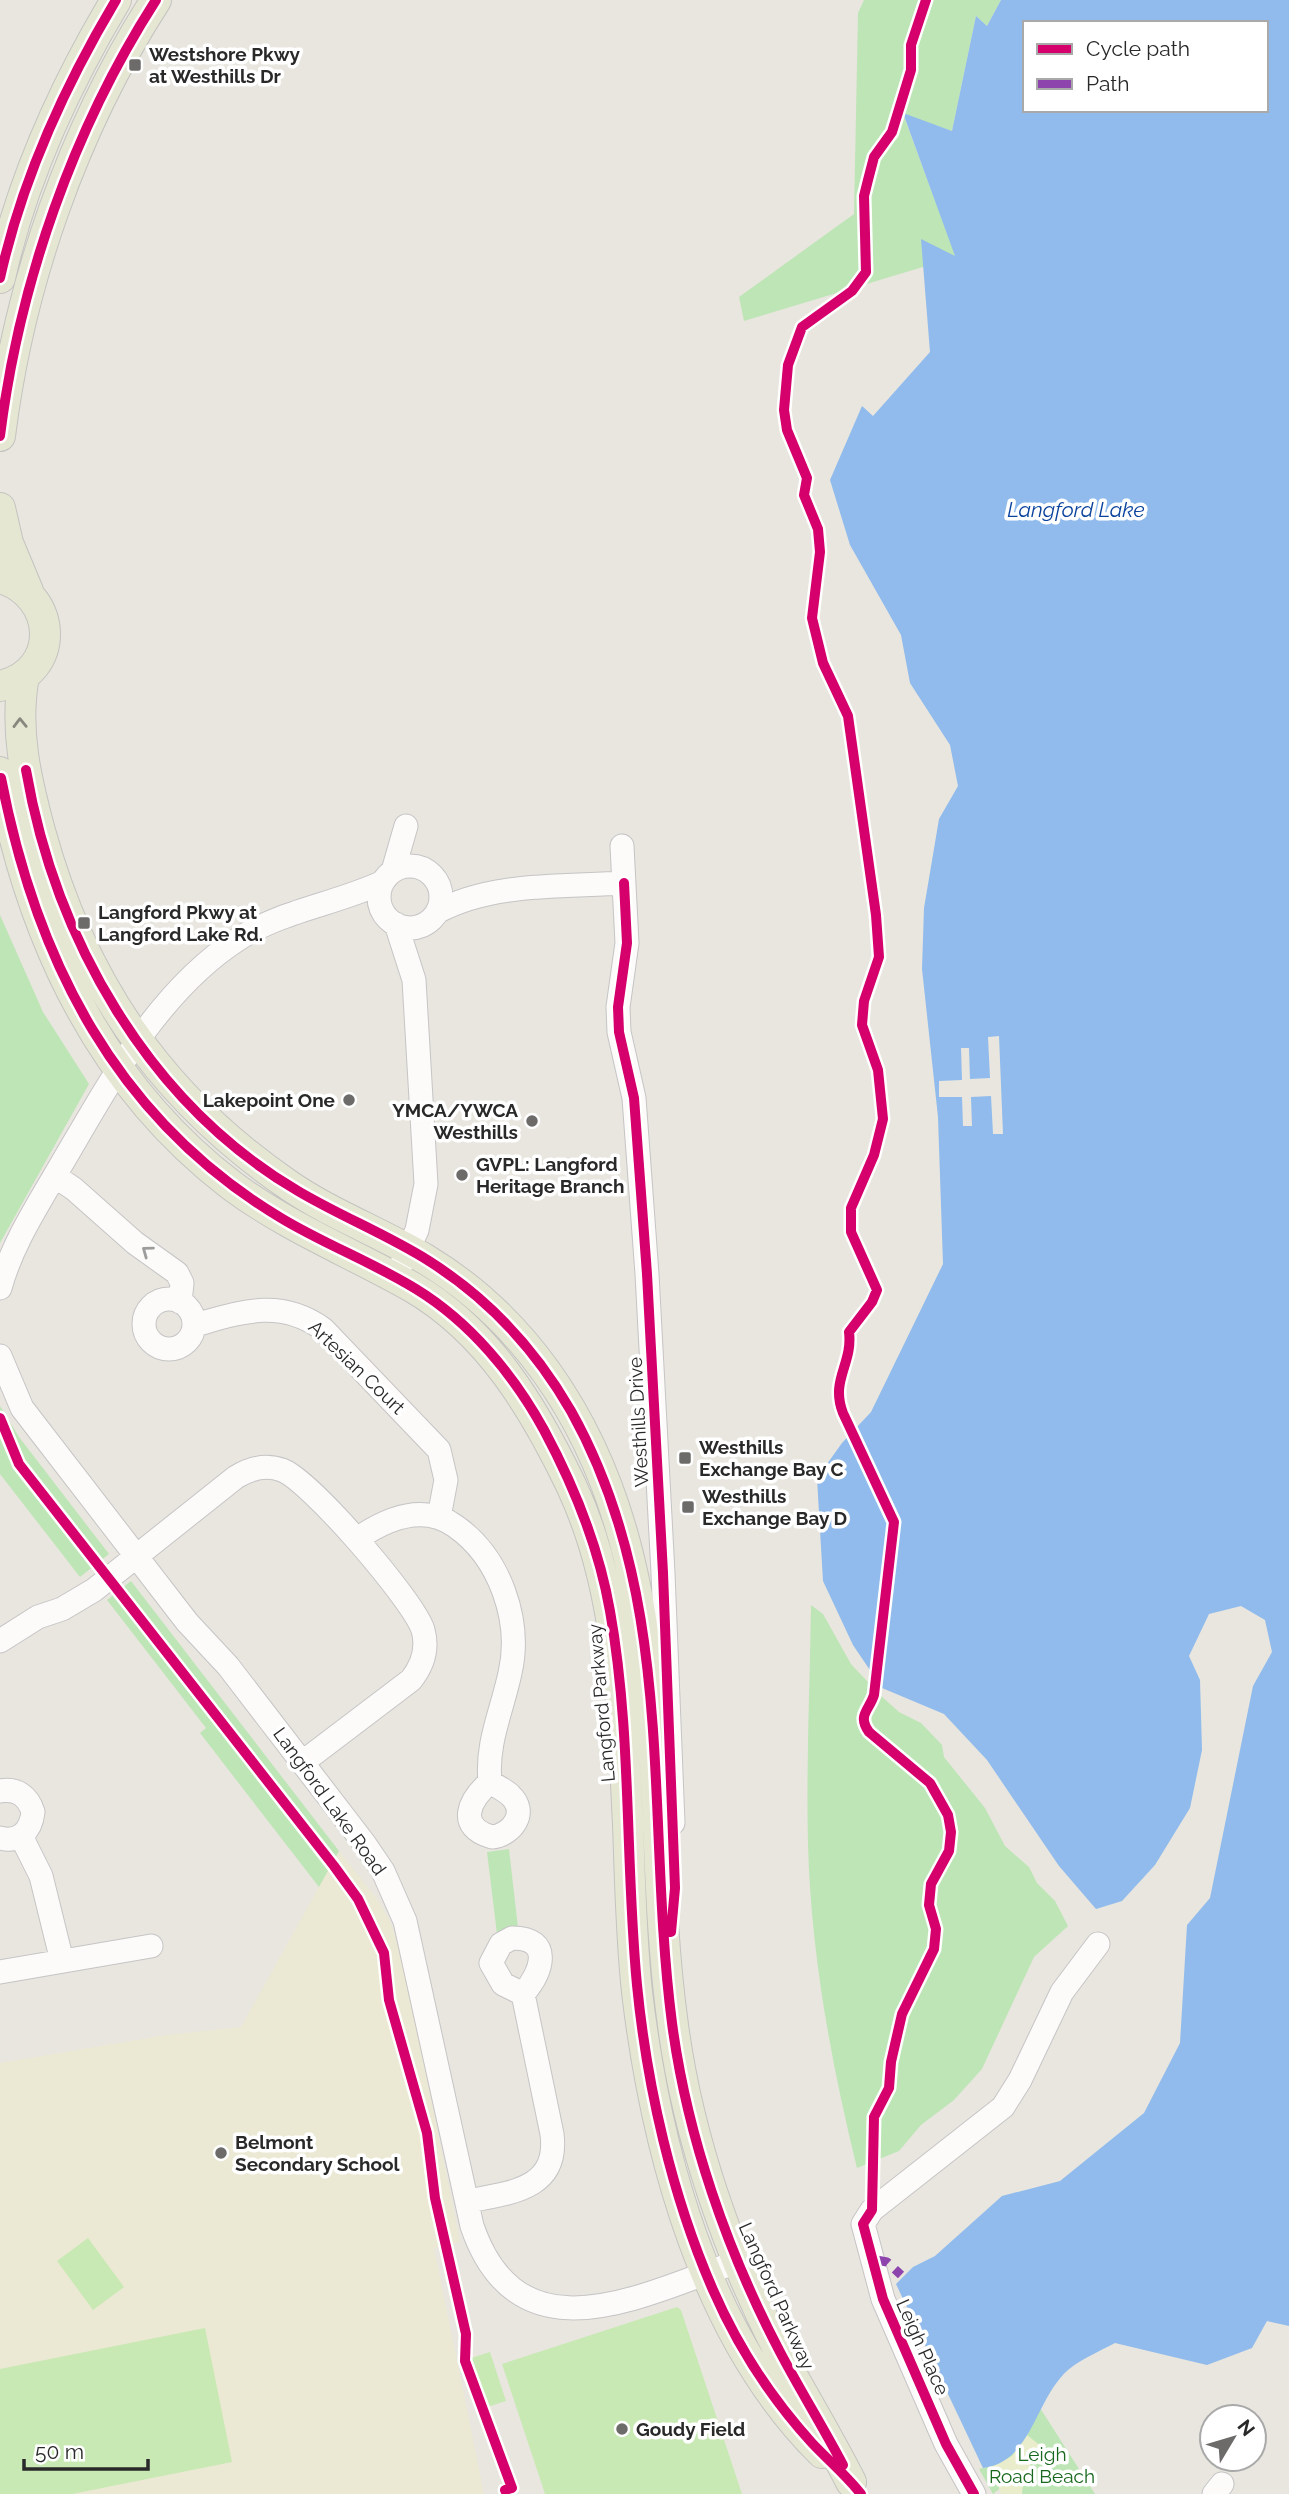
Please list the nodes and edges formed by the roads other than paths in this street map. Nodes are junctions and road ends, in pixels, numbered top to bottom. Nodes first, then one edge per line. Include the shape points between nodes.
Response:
1 (116, 0) edge
2 (156, 0) edge
3 (23, 200) junction
4 (0, 230) edge
5 (1, 274) edge
6 (33, 280) junction
7 (0, 436) edge
8 (0, 508) edge
9 (0, 578) edge
10 (28, 591) junction
11 (12, 681) edge
12 (0, 772) edge
13 (622, 846) dead end
14 (429, 873) junction
15 (388, 876) junction
16 (624, 883) junction
17 (505, 890) junction
18 (325, 904) junction
19 (389, 918) junction
20 (430, 919) junction
21 (414, 980) junction
22 (138, 1042) junction
23 (118, 1068) junction
24 (55, 1176) junction
25 (408, 1250) junction
26 (396, 1278) junction
27 (0, 1288) edge
28 (180, 1302) junction
29 (195, 1325) junction
30 (0, 1356) edge
31 (439, 1517) junction
32 (357, 1539) junction
33 (136, 1556) junction
34 (0, 1641) edge
35 (303, 1762) junction
36 (490, 1782) dead end
37 (0, 1791) edge
38 (11, 1837) edge
39 (1098, 1944) dead end
40 (151, 1946) dead end
41 (62, 1961) junction
42 (666, 1962) junction
43 (0, 1972) edge
44 (523, 1994) dead end
45 (468, 2201) junction
46 (737, 2262) junction
47 (706, 2273) junction
48 (856, 2488) edge
49 (974, 2494) edge

1 - 3 main road via 66,88
2 - 6 main road via 90,119
3 - 4 main road
3 - 5 main road
5 - 6 street
6 - 7 main road via 8,381
8 - 10 main road via 8,543
9 - 10 main road
10 - 11 main road via 38,604 45,637 35,664
22 -> 11 main road, Langford Parkway via 88,964 52,874 30,793
12 - 23 main road, Langford Parkway via 15,846 37,917 73,993
13 - 16 street, Westhills Drive
14 - 15 street via 408,866
14 - 15 street via 406,826
14 - 17 street via 453,885
14 - 20 street via 441,895
15 - 18 street
15 - 19 street via 379,896
16 - 17 street
16 - 42 street, Westhills Drive via 627,943 619,1032 634,1098 663,1573 675,1888
17 - 20 street via 452,904
18 - 19 street
18 - 22 street via 272,919 238,939 186,984
19 - 20 street via 414,927
19 - 21 street
20 - 21 street
21 - 25 street via 426,1184
22 - 23 street
22 - 25 main road, Langford Parkway via 194,1110 246,1155 293,1189
23 - 24 street
23 - 26 main road, Langford Parkway via 151,1112 234,1187 283,1219
24 - 27 street via 12,1252
28 -> 24 street via 183,1283 177,1273
25 - 26 street
25 - 42 main road, Langford Parkway via 482,1300 517,1334 573,1415 603,1478 625,1540 649,1663
26 - 47 main road, Langford Parkway via 463,1324 508,1373 574,1491 597,1556 621,1689 635,1958 648,2063 669,2154
28 - 29 street
28 - 29 street via 170,1299 152,1306 144,1324 151,1343 170,1350 180,1347
29 - 31 street, Artesian Court via 264,1307 300,1315 323,1329 439,1450 446,1480
30 - 33 street, Langford Lake Road via 22,1408
31 - 32 street via 400,1516
31 - 36 street via 480,1550 500,1582 512,1620 514,1657 492,1733
32 - 33 street via 296,1477 263,1466 236,1476
32 - 35 street via 418,1618 425,1638 424,1657 411,1680
33 - 34 street via 80,1599 38,1617
33 - 35 street, Langford Lake Road
35 - 45 street, Langford Lake Road via 383,1871 405,1921
37 - 38 street via 17,1791 30,1804 32,1822
38 - 41 street via 41,1876
39 - 49 street, Leigh Place via 1062,1992 1003,2107 872,2210 863,2224 883,2299 946,2445
40 - 41 street
41 - 43 street
42 - 46 main road, Langford Parkway via 685,2094
44 - 45 street via 553,2153 545,2171 530,2185
45 - 47 street, Langford Lake Road via 472,2226 488,2261 517,2290 550,2306 599,2309
46 - 47 street, Langford Lake Road
46 - 48 main road, Langford Parkway via 778,2349
47 - 48 main road, Langford Parkway via 735,2334 774,2398

